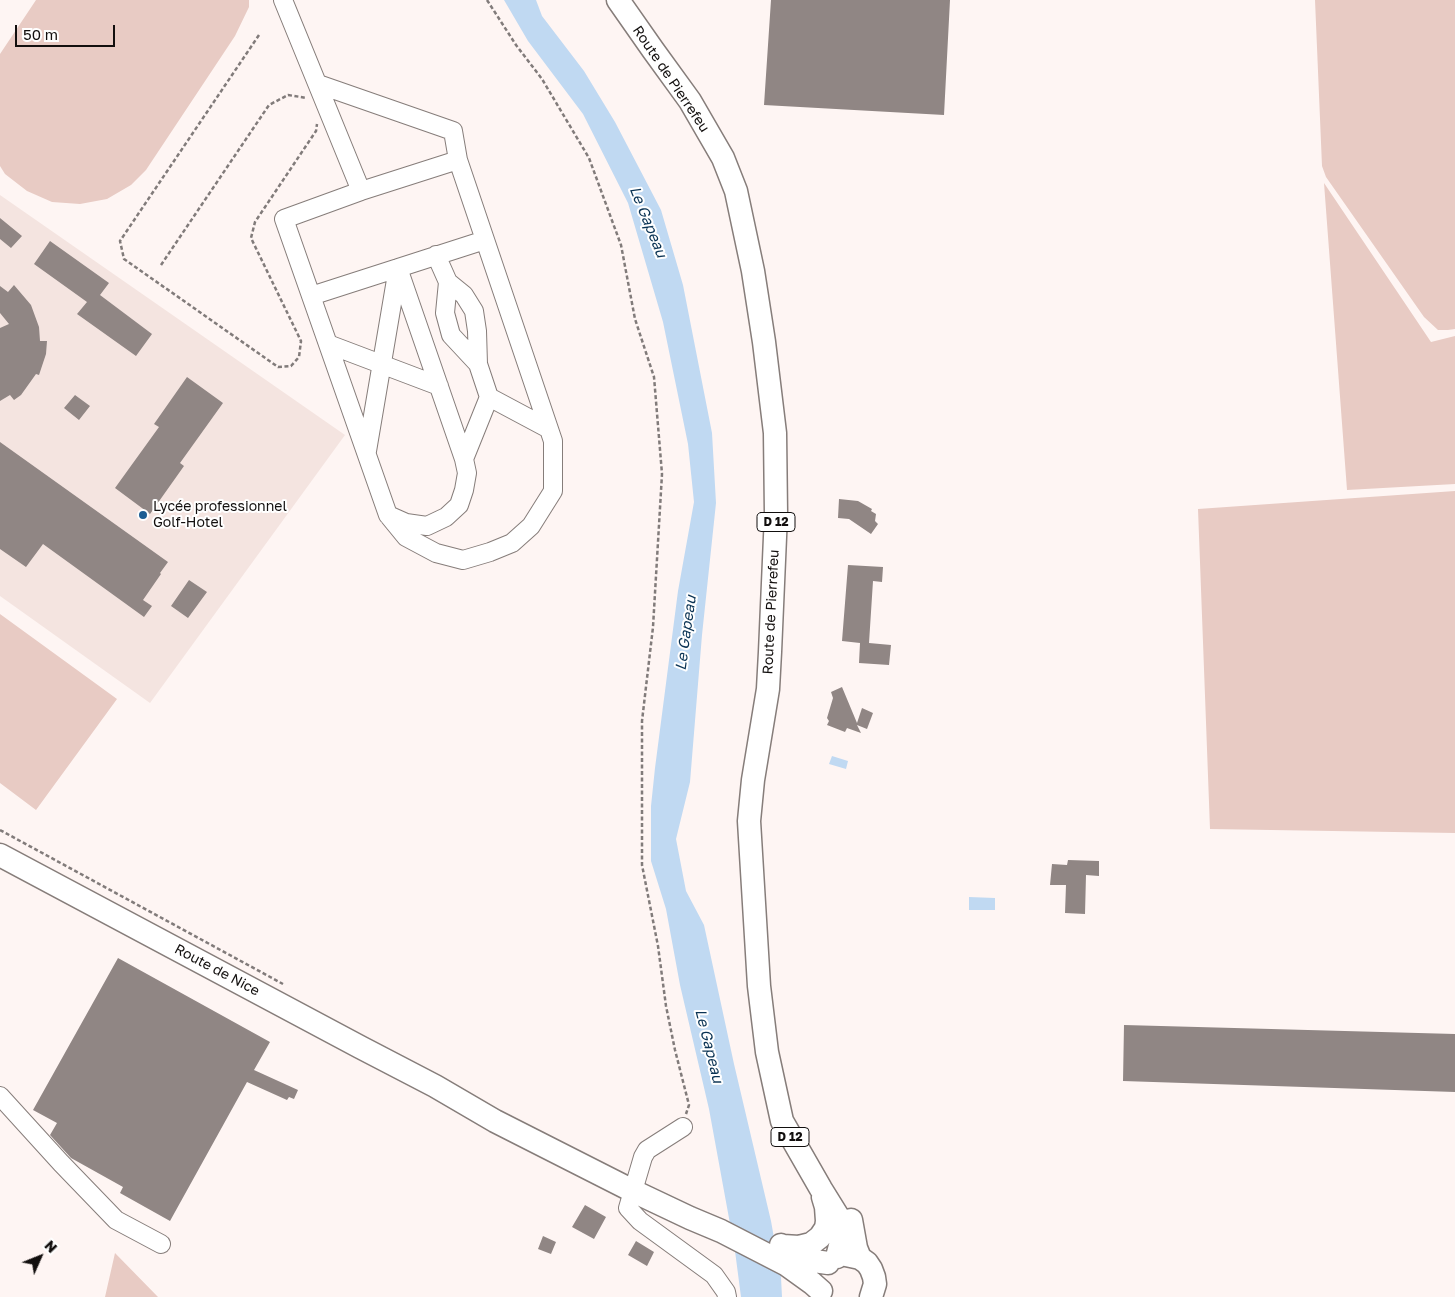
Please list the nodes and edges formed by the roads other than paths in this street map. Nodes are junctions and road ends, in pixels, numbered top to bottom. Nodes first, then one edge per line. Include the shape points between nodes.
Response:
1 (283, 0) edge
2 (618, 0) edge
3 (318, 84) junction
4 (458, 160) junction
5 (361, 191) junction
6 (485, 240) junction
7 (436, 255) junction
8 (398, 268) junction
9 (448, 282) junction
10 (311, 296) junction
11 (328, 344) junction
12 (478, 364) junction
13 (382, 365) junction
14 (439, 386) junction
15 (490, 397) junction
16 (548, 428) junction
17 (367, 454) junction
18 (464, 459) junction
19 (388, 514) junction
20 (0, 855) edge
21 (772, 1080) junction
22 (0, 1096) edge
23 (682, 1126) road end
24 (635, 1183) junction
25 (821, 1189) junction
26 (161, 1244) dead end
27 (785, 1255) junction
28 (860, 1258) junction
29 (832, 1260) junction
30 (822, 1294) edge
31 (727, 1297) edge
32 (871, 1297) edge

1 - 3 street
2 - 21 main road, Route de Pierrefeu / D 12 via 690,101 723,158 736,190 764,342 775,433 776,514 768,689 749,821 759,986
3 - 4 street via 453,131
3 - 5 street
4 - 5 street
4 - 6 street
5 - 10 street via 284,219
6 - 7 street
6 - 16 street
7 - 8 street
7 - 9 street
8 - 10 street
8 - 13 street
8 - 14 street
9 - 12 street via 464,295 474,312
9 - 12 street via 445,313 452,335
10 - 11 street
11 - 13 street
11 - 17 street
12 - 15 street
13 - 14 street
13 - 17 street
14 - 18 street
15 - 16 street
15 - 18 street
16 - 19 street via 554,441 553,491 531,526 512,543 463,560 436,553 406,537
17 - 19 street
18 - 19 street via 467,473 464,490 459,505 446,517 427,526 406,523
20 - 24 main road, Route de Nice via 435,1086 498,1111
21 - 25 main road, D 12 via 782,1121
21 - 28 main road via 798,1131 848,1211
22 - 26 street via 116,1220
23 - 24 street via 647,1150
24 - 27 main road, Route de Nice via 707,1217 721,1231
24 - 31 street via 628,1208 640,1221 714,1275
25 - 27 main road via 826,1207 826,1228 811,1244
25 - 29 main road via 840,1218 843,1229
27 - 29 main road via 807,1260
27 - 30 main road
28 - 29 main road via 845,1255
28 - 32 main road via 874,1276
29 - 30 main road via 820,1276

